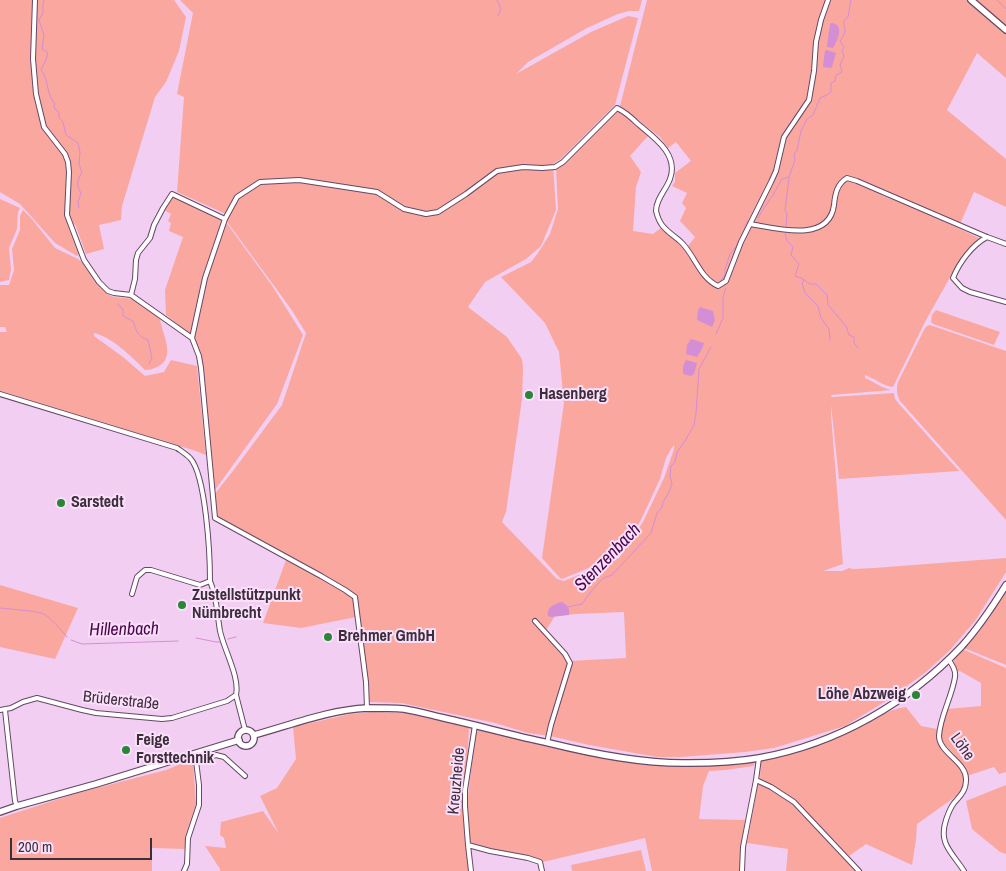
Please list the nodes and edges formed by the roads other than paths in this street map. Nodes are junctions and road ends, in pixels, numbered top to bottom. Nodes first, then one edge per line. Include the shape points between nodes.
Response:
1 (36, 0) edge
2 (828, 0) edge
3 (971, 0) edge
4 (1006, 30) edge
5 (225, 219) junction
6 (750, 224) junction
7 (987, 237) junction
8 (1006, 244) edge
9 (131, 295) junction
10 (1006, 302) edge
11 (192, 338) junction
12 (0, 394) edge
13 (210, 581) junction
14 (1006, 585) edge
15 (132, 594) dead end
16 (535, 621) dead end
17 (948, 659) junction
18 (236, 695) junction
19 (367, 708) junction
20 (3, 710) edge
21 (475, 725) junction
22 (245, 730) junction
23 (254, 736) junction
24 (239, 740) junction
25 (547, 743) junction
26 (195, 754) junction
27 (759, 758) junction
28 (196, 762) junction
29 (245, 776) dead end
30 (756, 780) junction
31 (17, 806) junction
32 (0, 812) edge
33 (468, 845) junction
34 (184, 871) edge
35 (471, 871) edge
36 (542, 871) edge
37 (742, 871) edge
38 (859, 871) edge
39 (964, 871) edge

1 - 9 street via 33,59 36,94 44,127 68,162 68,215 84,260 100,282 108,291
2 - 6 street via 818,35 809,100 784,137 776,171
3 - 4 main road
5 - 6 street via 237,197 260,182 299,180 377,192 404,209 426,214 438,212 497,171 555,167 617,108 654,136 666,150 672,174 659,199 657,216 662,226 683,244 707,278 718,286 726,281
5 - 9 street via 172,194 150,238 138,253
5 - 11 street via 205,278
6 - 7 street via 796,230 818,228 830,218 836,192 847,178
7 - 8 street
7 - 10 street via 966,257 953,278 970,292
9 - 11 street
11 - 19 street via 199,356 215,518 355,597
12 - 13 street via 177,448 191,458 199,476 204,508
13 - 15 street via 200,584 145,570 137,577
13 - 18 street via 220,632 235,679
14 - 17 main road via 981,622
16 - 25 street via 570,662
17 - 27 main road via 908,694 857,725 815,743
17 - 39 street, Löhe via 955,675 940,728 940,740 965,772 966,778 961,796 950,808 943,838
18 - 20 street, Brüderstraße via 162,719 82,710 37,698
18 - 22 street
19 - 21 main road via 403,709
19 - 23 main road via 320,716
20 - 31 street
21 - 25 main road
21 - 33 street, Kreuzheide via 464,806
22 - 23 main road via 250,730
22 - 24 main road via 239,734
23 - 24 main road via 249,745 243,745
24 - 26 main road
25 - 27 main road via 656,762 723,762
26 - 28 street
26 - 31 main road
27 - 30 street
28 - 29 street via 216,755 224,757
28 - 34 street via 198,805 188,838
30 - 37 street via 743,847
30 - 38 street via 794,802
31 - 32 main road
33 - 35 street, Kreuzheide
33 - 36 street via 540,862

